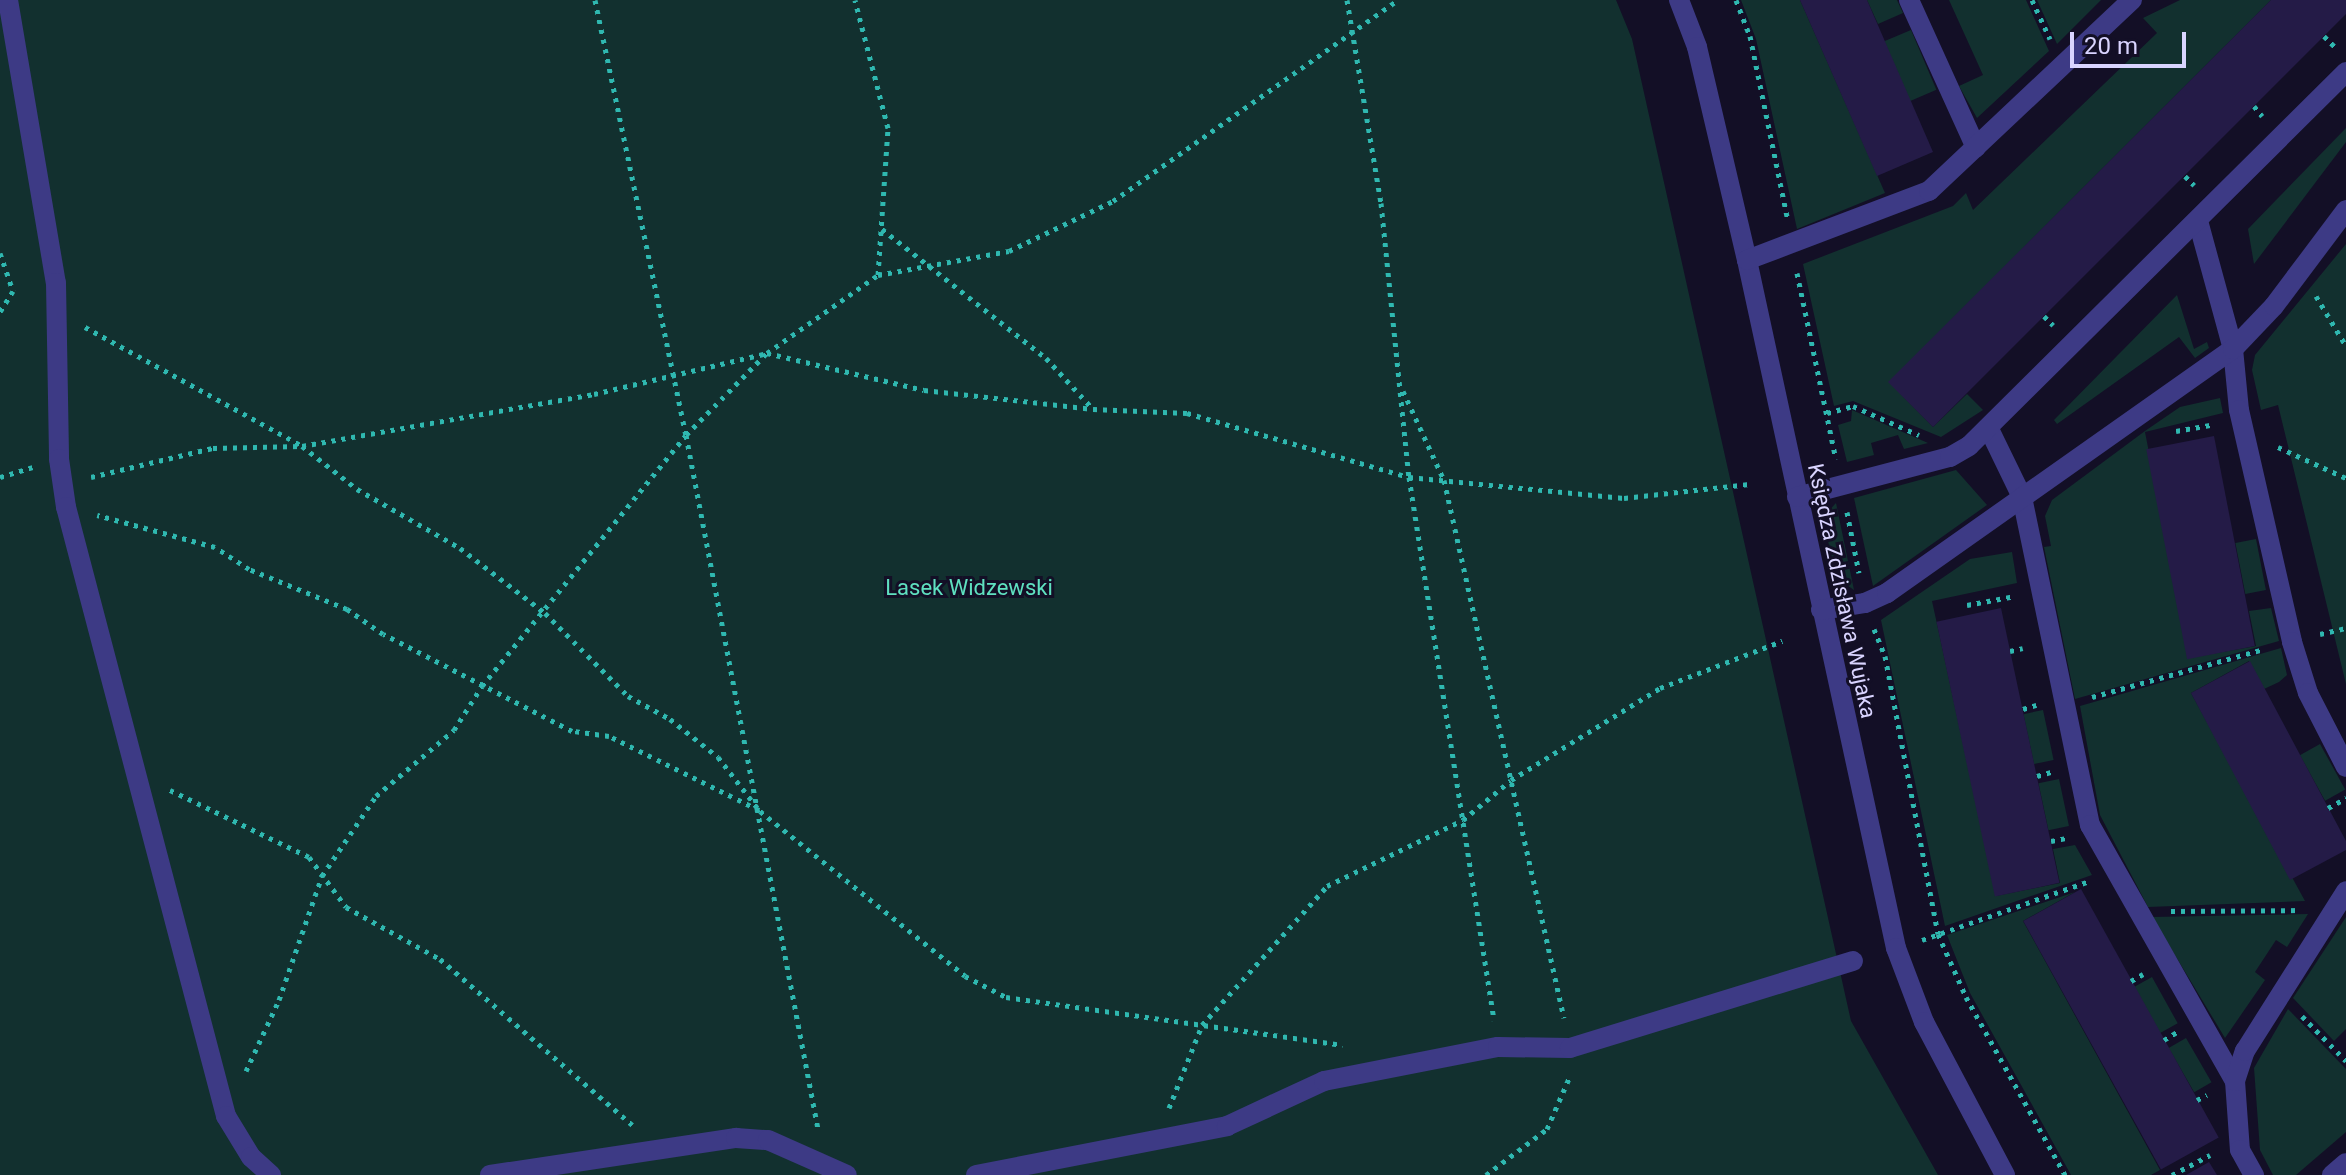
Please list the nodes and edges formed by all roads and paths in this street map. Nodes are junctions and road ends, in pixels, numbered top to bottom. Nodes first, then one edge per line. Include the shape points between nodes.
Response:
1 (8, 0) edge
2 (595, 0) edge
3 (855, 0) edge
4 (1347, 0) edge
5 (1398, 0) edge
6 (1679, 0) edge
7 (1736, 0) edge
8 (1909, 0) edge
9 (2032, 0) edge
10 (2132, 0) edge
11 (1354, 34) junction
12 (2055, 50) dead end
13 (2346, 72) edge
14 (1976, 148) junction
15 (2346, 210) edge
16 (2198, 221) junction
17 (881, 228) junction
18 (1794, 244) junction
19 (0, 253) edge
20 (1747, 260) junction
21 (929, 268) junction
22 (878, 275) junction
23 (2309, 283) dead end
24 (57, 311) junction
25 (0, 312) edge
26 (2346, 346) edge
27 (2233, 349) junction
28 (767, 353) junction
29 (675, 379) junction
30 (1400, 385) junction
31 (1093, 409) junction
32 (2217, 423) dead end
33 (1989, 429) junction
34 (2176, 431) dead end
35 (2244, 432) junction
36 (686, 435) junction
37 (302, 446) junction
38 (1409, 477) junction
39 (2346, 478) edge
40 (1444, 480) junction
41 (63, 484) junction
42 (1749, 484) dead end
43 (1842, 485) junction
44 (1797, 497) junction
45 (2022, 497) junction
46 (66, 507) junction
47 (2024, 594) dead end
48 (1865, 603) junction
49 (1967, 605) dead end
50 (1821, 610) junction
51 (545, 613) junction
52 (1782, 641) dead end
53 (2292, 642) junction
54 (482, 686) junction
55 (2063, 706) junction
56 (2346, 767) edge
57 (140, 776) junction
58 (1511, 780) junction
59 (2346, 798) edge
60 (2328, 808) dead end
61 (759, 810) junction
62 (1463, 820) junction
63 (322, 876) junction
64 (2098, 877) dead end
65 (2346, 891) edge
66 (2314, 910) dead end
67 (2136, 911) junction
68 (1938, 934) junction
69 (1896, 948) junction
70 (1853, 961) dead end
71 (2281, 995) junction
72 (1202, 1025) junction
73 (1351, 1046) dead end
74 (1498, 1047) junction
75 (1570, 1048) junction
76 (2346, 1061) edge
77 (2235, 1081) junction
78 (226, 1116) junction
79 (1156, 1140) junction
80 (659, 1149) junction
81 (2240, 1150) junction
82 (818, 1162) junction
83 (2346, 1163) edge
84 (271, 1175) edge
85 (490, 1175) edge
86 (847, 1175) edge
87 (976, 1175) edge
88 (1486, 1175) edge
89 (2005, 1175) edge
90 (2065, 1175) edge
91 (2172, 1175) edge
92 (2254, 1175) edge
93 (2332, 1175) edge

1 - 24 street via 52,253
2 - 29 path
3 - 17 path via 888,128
4 - 11 path
5 - 11 path
6 - 20 street, Księdza Zdzisława Wujaka via 1697,47
7 - 18 path via 1750,36
8 - 14 street
9 - 12 path
10 - 14 street
11 - 21 path via 1113,201 1009,251
11 - 30 path via 1381,203
13 - 16 street
14 - 18 street via 1929,191
15 - 27 street via 2274,306
16 - 27 street
16 - 33 street
17 - 21 path
17 - 22 path
18 - 20 street
18 - 43 path
19 - 25 path via 13,279 10,302
20 - 44 street, Księdza Zdzisława Wujaka
21 - 22 path
21 - 31 path via 1046,358
22 - 28 path
23 - 26 path
24 - 37 path
24 - 41 street
27 - 35 street
27 - 45 street
28 - 29 path
28 - 31 path via 924,390
28 - 36 path
29 - 36 path
29 - 37 path
30 - 38 path
30 - 40 path
31 - 38 path via 1187,413
32 - 34 path
33 - 43 street via 1950,457
33 - 45 street
35 - 39 path
35 - 53 street
36 - 51 path
36 - 61 path
37 - 41 path via 213,448
37 - 51 path via 357,489 460,548
38 - 40 path
38 - 62 path
40 - 42 path via 1624,498
40 - 58 path
41 - 46 street
43 - 44 street
43 - 48 path
44 - 50 street, Księdza Zdzisława Wujaka
45 - 48 street
45 - 55 street
46 - 54 path via 215,547 249,569 347,609
46 - 57 street
47 - 49 path
48 - 50 street
48 - 68 path via 1885,656
50 - 69 street, Księdza Zdzisława Wujaka
51 - 54 path
51 - 61 path via 628,696 670,719 718,757
52 - 58 path via 1660,688
53 - 55 path
53 - 56 street via 2308,693
54 - 61 path via 572,731 609,736
54 - 63 path via 454,730 376,796
55 - 67 street via 2090,825
57 - 63 path via 276,838 309,857
57 - 78 street
58 - 62 path
58 - 75 path
59 - 60 path
61 - 72 path via 965,976 1006,997
61 - 82 path via 818,1114
62 - 72 path via 1327,886
62 - 74 path
63 - 78 path via 279,1000
63 - 80 path via 346,907 440,959
64 - 68 path
65 - 71 street
66 - 67 path
67 - 77 street
68 - 69 path
68 - 90 path via 1966,997
69 - 89 street, Księdza Zdzisława Wujaka via 1924,1022
70 - 75 street
71 - 76 path
71 - 77 street via 2245,1051
72 - 73 path
72 - 79 path
74 - 75 street
74 - 79 street via 1324,1081 1227,1126
75 - 88 path via 1570,1085 1547,1129
77 - 81 street
78 - 84 street via 251,1157
79 - 87 street
80 - 82 street via 736,1138 768,1140
80 - 85 street
81 - 91 path via 2212,1154
81 - 92 street
82 - 86 street
83 - 93 street

